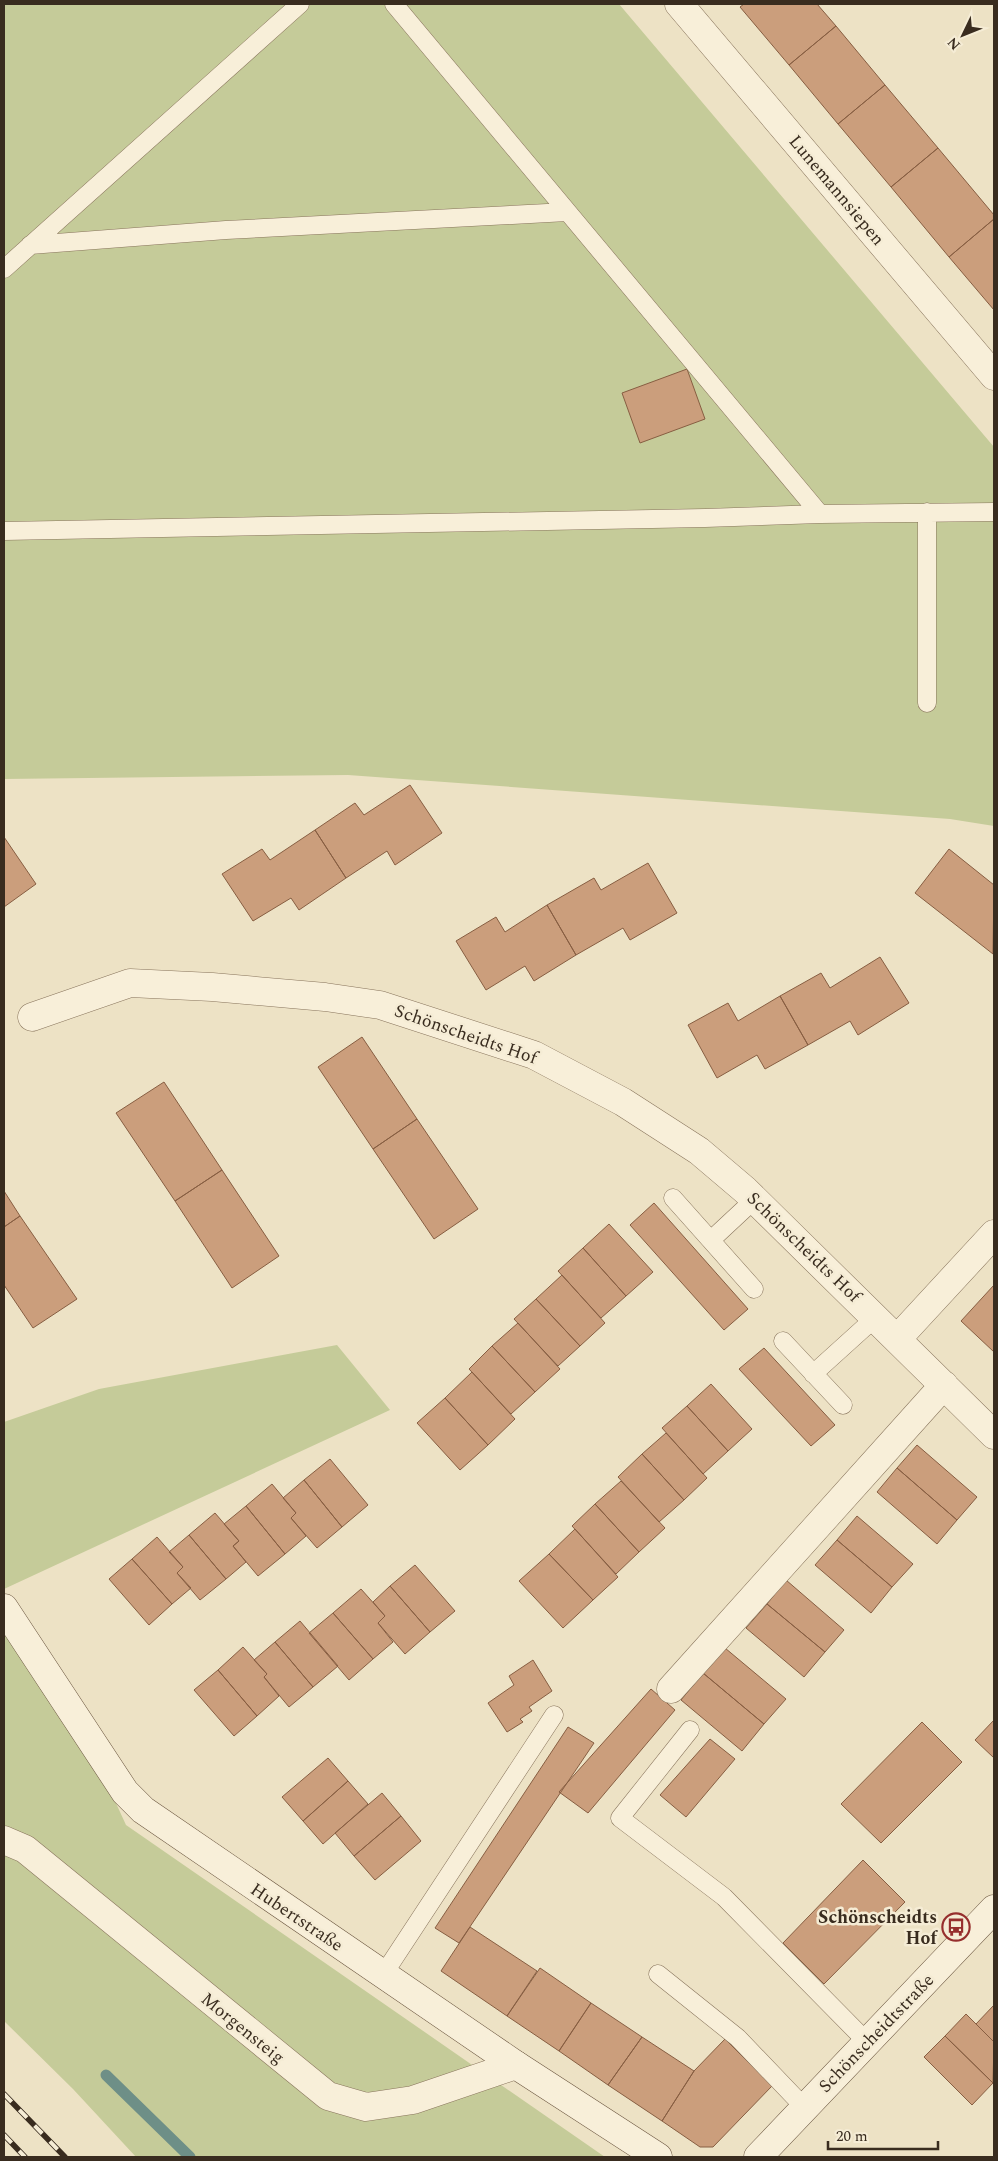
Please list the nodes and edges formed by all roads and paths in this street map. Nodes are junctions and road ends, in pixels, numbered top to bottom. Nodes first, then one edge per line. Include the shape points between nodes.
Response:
1 (300, 4) edge
2 (394, 4) edge
3 (680, 4) edge
4 (567, 212) junction
5 (30, 245) junction
6 (4, 269) edge
7 (994, 376) edge
8 (927, 512) junction
9 (994, 512) edge
10 (820, 514) junction
11 (4, 531) edge
12 (927, 702) dead end
13 (32, 1016) dead end
14 (673, 1198) dead end
15 (755, 1199) junction
16 (994, 1234) edge
17 (711, 1240) junction
18 (754, 1289) dead end
19 (876, 1317) junction
20 (898, 1338) junction
21 (783, 1341) dead end
22 (814, 1374) junction
23 (944, 1385) junction
24 (843, 1404) dead end
25 (994, 1434) edge
26 (4, 1608) edge
27 (671, 1689) dead end
28 (554, 1715) dead end
29 (690, 1730) dead end
30 (4, 1840) edge
31 (994, 1909) edge
32 (658, 1974) dead end
33 (383, 1975) junction
34 (867, 2042) junction
35 (516, 2065) junction
36 (804, 2107) junction
37 (658, 2157) edge
38 (758, 2157) edge

1 - 5 lane
2 - 4 lane
3 - 7 street, Lunemannsiepen
4 - 5 lane via 226,230
4 - 10 lane
5 - 6 lane
8 - 9 lane
8 - 10 lane
8 - 12 lane
10 - 11 lane
13 - 15 street, Schönscheidts Hof via 130,983 212,987 380,1005 534,1055 623,1102 699,1151
14 - 17 lane
15 - 17 lane
15 - 19 street, Schönscheidts Hof
16 - 20 street
17 - 18 lane
19 - 20 street, Schönscheidts Hof
19 - 22 lane
20 - 23 street, Schönscheidts Hof
21 - 22 lane
22 - 24 lane
23 - 25 street, Schönscheidts Hof
23 - 27 street
26 - 33 street, Hubertstraße via 125,1792 137,1804
28 - 33 lane
29 - 34 lane via 620,1818 724,1897
30 - 35 street, Morgensteig via 25,1849 328,2096 366,2107 413,2100
31 - 34 street, Schönscheidtstraße
32 - 36 lane via 738,2038
33 - 35 street, Hubertstraße
34 - 36 street, Schönscheidtstraße
35 - 37 street, Hubertstraße
36 - 38 street, Schönscheidtstraße

